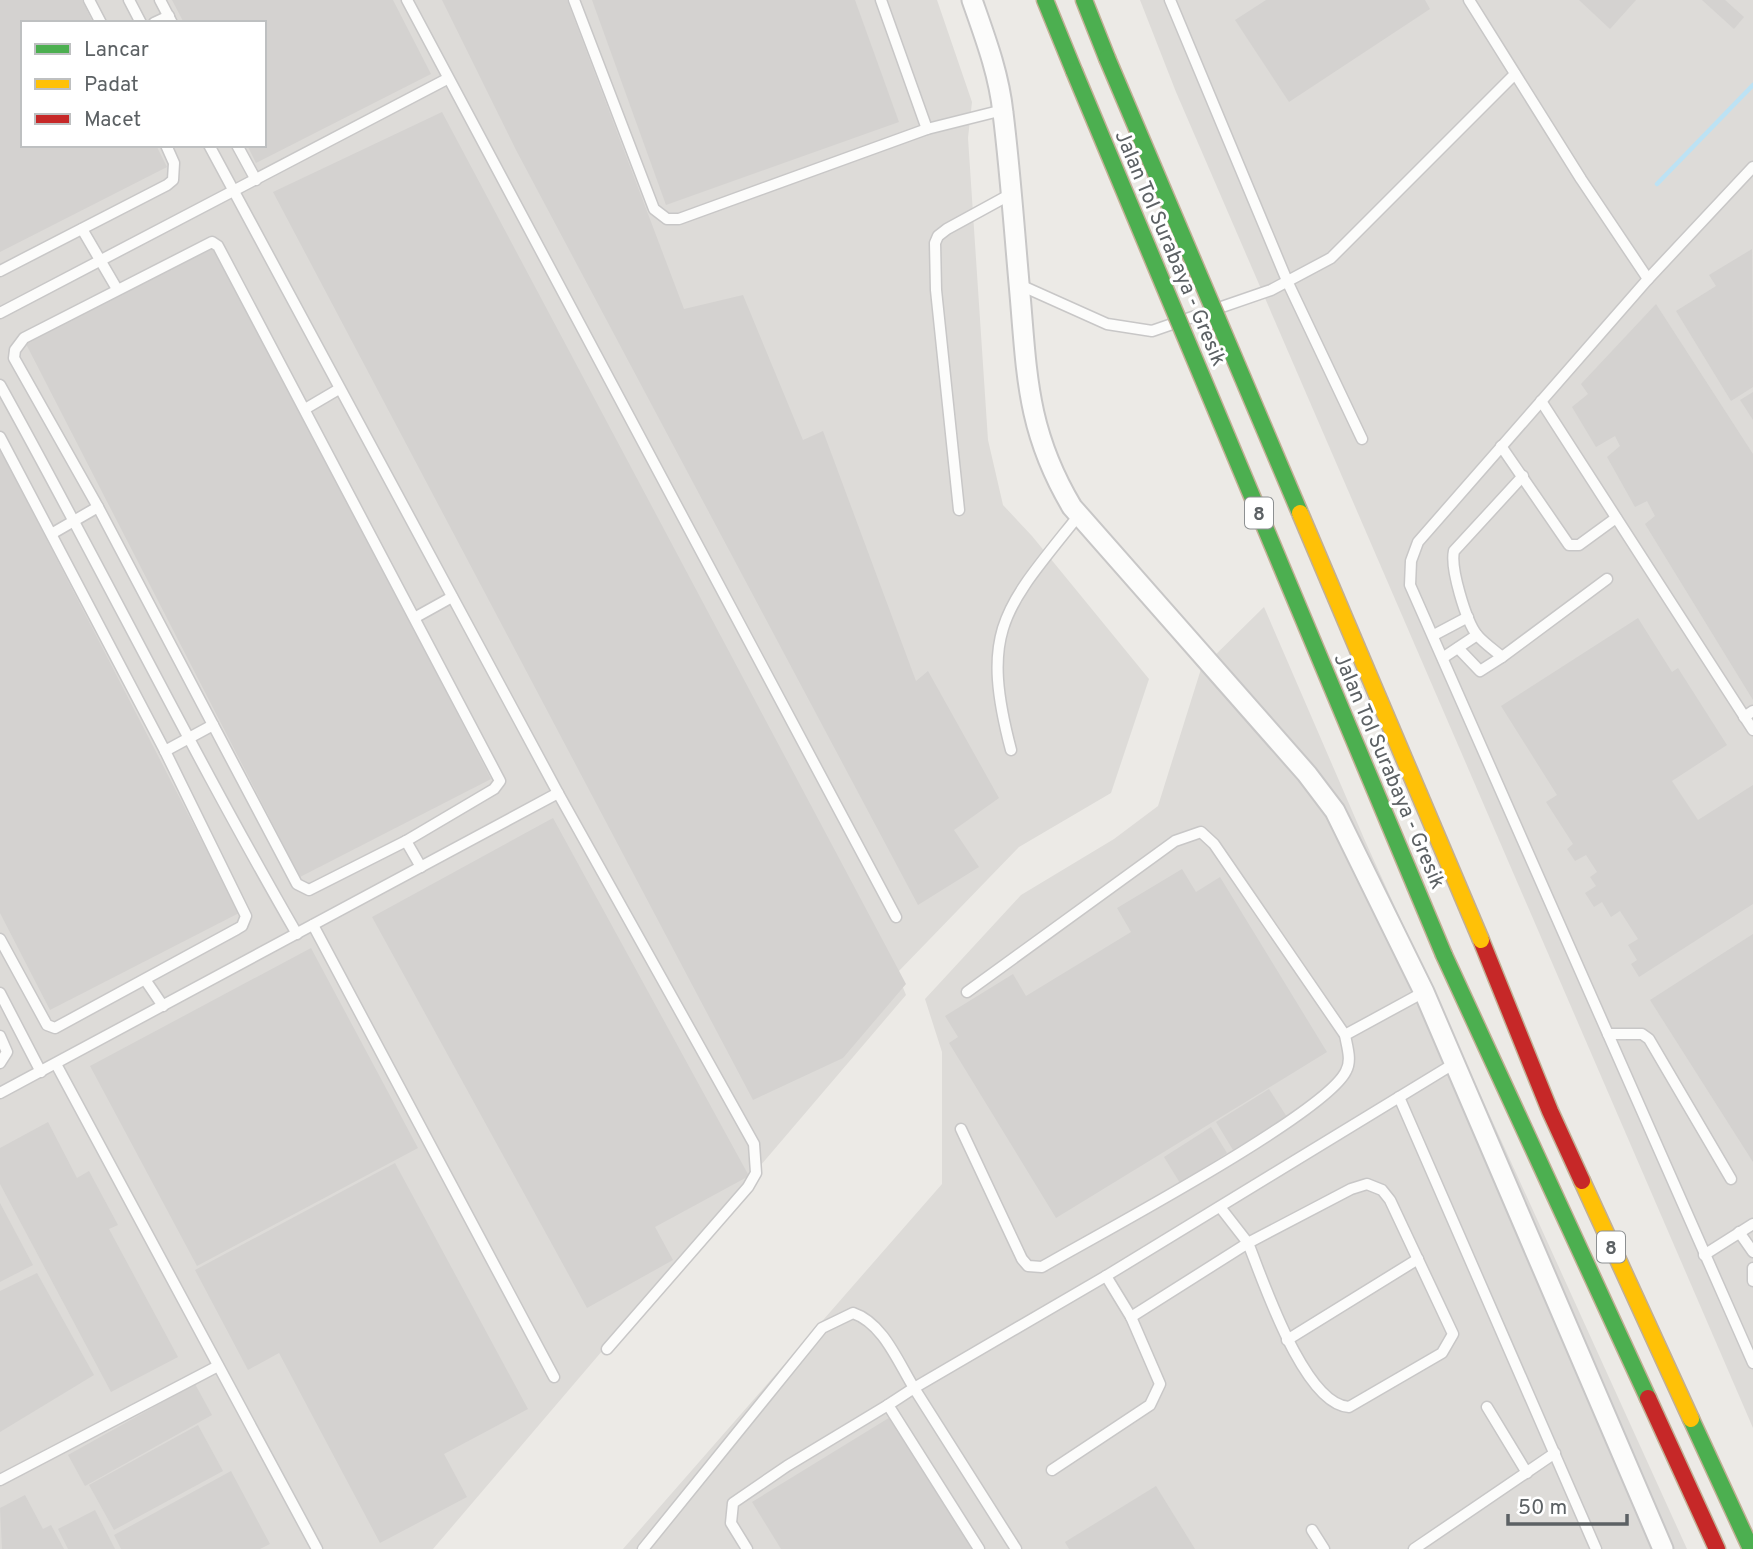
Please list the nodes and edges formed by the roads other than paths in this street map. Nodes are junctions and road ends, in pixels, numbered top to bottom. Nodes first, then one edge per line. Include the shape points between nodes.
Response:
1 (89, 0) edge
2 (129, 0) edge
3 (160, 0) edge
4 (407, 0) edge
5 (574, 0) edge
6 (881, 0) edge
7 (972, 0) edge
8 (1045, 0) edge
9 (1084, 0) edge
10 (1170, 0) edge
11 (1469, 0) edge
12 (170, 19) edge
13 (100, 21) edge
14 (140, 21) edge
15 (1515, 74) junction
16 (447, 79) junction
17 (1003, 110) junction
18 (927, 129) junction
19 (167, 147) edge
20 (210, 147) edge
21 (238, 147) edge
22 (1751, 173) edge
23 (256, 180) junction
24 (235, 192) junction
25 (1011, 194) junction
26 (82, 229) junction
27 (101, 262) junction
28 (0, 271) edge
29 (1648, 279) junction
30 (1287, 283) junction
31 (1020, 285) junction
32 (117, 289) junction
33 (0, 313) edge
34 (0, 385) edge
35 (339, 389) junction
36 (1541, 401) junction
37 (305, 409) junction
38 (0, 437) edge
39 (1362, 439) dead end
40 (1501, 446) junction
41 (1523, 476) junction
42 (97, 507) junction
43 (959, 510) dead end
44 (1079, 515) junction
45 (1616, 518) junction
46 (75, 519) junction
47 (53, 533) junction
48 (1606, 579) dead end
49 (452, 597) junction
50 (416, 617) junction
51 (1468, 617) junction
52 (1434, 635) junction
53 (1477, 635) junction
54 (1458, 648) junction
55 (1444, 657) junction
56 (1502, 657) junction
57 (1749, 714) edge
58 (213, 725) junction
59 (1753, 730) edge
60 (190, 738) junction
61 (1011, 750) dead end
62 (165, 751) junction
63 (558, 793) junction
64 (406, 841) junction
65 (421, 867) junction
66 (896, 917) dead end
67 (313, 925) junction
68 (297, 934) junction
69 (0, 939) edge
70 (146, 981) junction
71 (967, 992) dead end
72 (1424, 992) junction
73 (0, 993) edge
74 (163, 1006) junction
75 (1608, 1034) junction
76 (0, 1035) edge
77 (1345, 1035) junction
78 (1455, 1062) junction
79 (0, 1063) edge
80 (55, 1064) junction
81 (41, 1072) junction
82 (0, 1093) edge
83 (1399, 1097) junction
84 (961, 1129) dead end
85 (1731, 1179) dead end
86 (1220, 1207) junction
87 (1753, 1224) edge
88 (1740, 1232) junction
89 (1248, 1243) junction
90 (1753, 1252) edge
91 (1704, 1255) junction
92 (1418, 1259) junction
93 (1753, 1268) edge
94 (1105, 1276) junction
95 (1753, 1281) edge
96 (1131, 1317) junction
97 (1287, 1340) junction
98 (607, 1349) dead end
99 (1753, 1361) edge
100 (218, 1366) junction
101 (554, 1377) dead end
102 (914, 1388) junction
103 (888, 1405) junction
104 (1487, 1407) dead end
105 (1555, 1453) junction
106 (1052, 1470) dead end
107 (1527, 1473) junction
108 (0, 1480) edge
109 (1312, 1530) dead end
110 (317, 1549) edge
111 (643, 1549) edge
112 (747, 1549) edge
113 (979, 1549) edge
114 (1016, 1549) edge
115 (1324, 1549) edge
116 (1415, 1549) edge
117 (1596, 1549) edge
118 (1663, 1549) edge
119 (1717, 1549) edge
120 (1751, 1549) edge

1 - 13 lane
2 - 14 lane
3 - 12 lane
4 - 16 lane
5 - 18 lane via 654,209 667,219 679,219
6 - 18 lane
7 - 17 street
8 - 119 highway, Jalan Tol Surabaya - Gresik / 8, bridge via 1444,955
9 - 120 highway, Jalan Tol Surabaya - Gresik / 8, bridge via 1550,1111
10 - 30 lane
11 - 15 lane
15 - 29 lane
15 - 30 lane via 1331,258
16 - 23 lane
16 - 66 lane
17 - 18 lane
17 - 25 street
19 - 26 lane via 174,163 173,180
20 - 24 lane
21 - 23 lane
22 - 29 lane
23 - 24 lane
24 - 27 lane
24 - 35 lane
25 - 31 street
25 - 43 lane via 947,229 935,243
26 - 27 lane
26 - 28 lane
27 - 32 lane
27 - 33 lane
29 - 36 lane
30 - 31 lane via 1152,331 1107,324
30 - 39 lane
31 - 44 street via 1032,417 1046,460
32 - 37 lane via 204,244 215,243
32 - 42 lane via 24,338 15,350 18,366
34 - 46 lane
35 - 37 lane
35 - 49 lane
36 - 40 lane
36 - 45 lane
37 - 50 lane
38 - 47 lane
40 - 41 lane
40 - 52 lane via 1418,542 1411,561 1410,585
41 - 45 lane via 1569,545 1579,545
41 - 51 lane via 1454,551 1453,567
42 - 46 lane
42 - 58 lane
44 - 61 lane via 1024,584 998,640 999,702
44 - 72 street via 1335,811
45 - 57 lane
46 - 47 lane
46 - 60 lane
47 - 62 lane
48 - 56 lane
49 - 50 lane
49 - 63 lane
50 - 64 lane via 500,781 494,789
51 - 52 lane
51 - 53 lane
52 - 55 lane
53 - 54 lane
53 - 56 lane
54 - 55 lane
54 - 56 lane via 1480,671
55 - 75 lane
57 - 59 lane
58 - 60 lane
58 - 64 lane via 301,889 312,890
60 - 62 lane
60 - 68 lane
62 - 70 lane via 246,921
63 - 65 lane
63 - 98 lane via 754,1144 757,1166 748,1187
64 - 65 lane
65 - 67 lane
67 - 68 lane
67 - 101 lane
68 - 74 lane
69 - 70 lane via 51,1027
70 - 74 lane
71 - 77 lane via 1175,841 1201,832 1214,844
72 - 77 lane
72 - 78 street
73 - 81 lane
74 - 80 lane
75 - 85 lane via 1629,1032 1649,1039
75 - 91 lane
76 - 79 lane via 7,1052
77 - 84 lane via 1348,1069 1339,1083 1215,1167 1042,1266 1028,1266 1022,1259
78 - 83 lane
78 - 118 street
80 - 81 lane
80 - 100 lane
81 - 82 lane
83 - 86 lane
83 - 105 lane
86 - 89 lane
86 - 94 lane
87 - 88 lane
88 - 90 lane
88 - 91 lane
89 - 92 lane via 1367,1184 1382,1190 1390,1200
89 - 96 lane
89 - 97 lane
91 - 99 lane
92 - 97 lane
92 - 97 lane via 1453,1334 1442,1353 1349,1407 1336,1407
93 - 95 lane
94 - 96 lane
94 - 102 lane
96 - 106 lane via 1160,1384 1156,1399
100 - 108 lane
100 - 110 lane
102 - 103 lane
102 - 111 lane via 866,1317 853,1313 822,1328
102 - 114 lane
103 - 112 lane via 733,1503 731,1523
103 - 113 lane
104 - 107 lane
105 - 107 lane
105 - 117 lane
107 - 116 lane
109 - 115 lane

